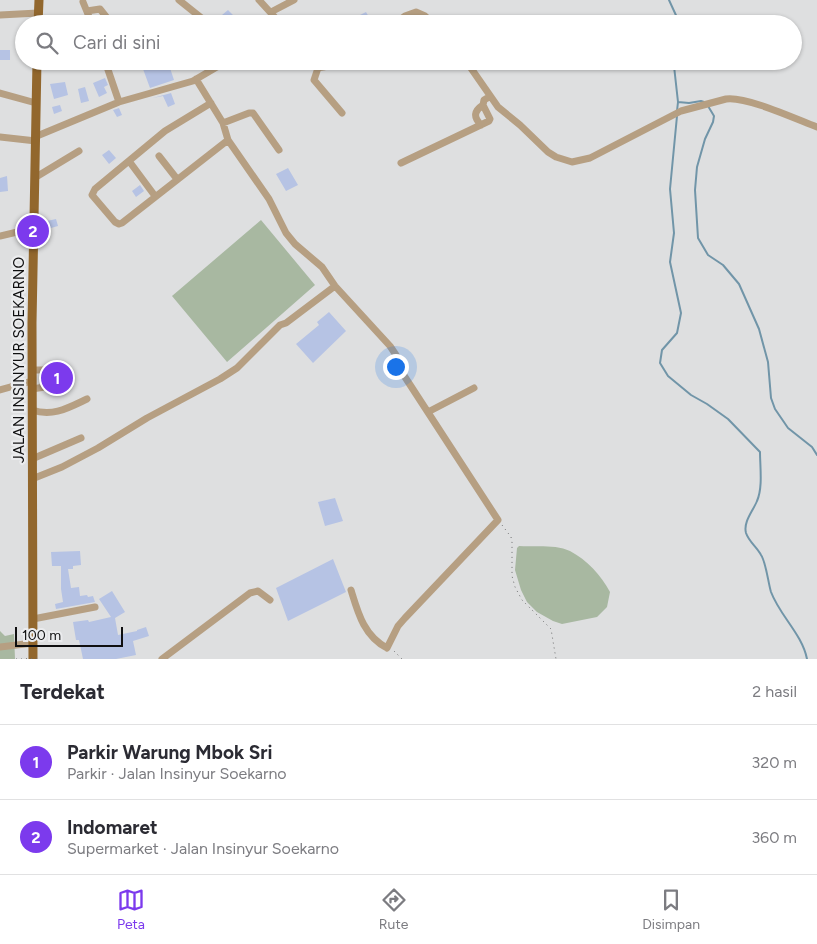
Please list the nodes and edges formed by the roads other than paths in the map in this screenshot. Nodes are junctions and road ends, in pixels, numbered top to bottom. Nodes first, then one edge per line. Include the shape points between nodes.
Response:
1 (39, 0) edge
2 (178, 0) edge
3 (259, 0) edge
4 (294, 0) edge
5 (83, 2) dead end
6 (87, 11) junction
7 (271, 12) junction
8 (38, 13) joint
9 (0, 15) edge
10 (89, 15) edge
11 (105, 15) edge
12 (197, 15) edge
13 (274, 15) edge
14 (408, 15) edge
15 (423, 15) edge
16 (37, 70) edge
17 (108, 70) edge
18 (212, 70) edge
19 (317, 70) edge
20 (472, 70) edge
21 (196, 79) junction
22 (0, 93) edge
23 (489, 97) junction
24 (118, 102) junction
25 (36, 103) junction
26 (212, 103) junction
27 (483, 105) junction
28 (342, 113) dead end
29 (223, 123) junction
30 (481, 125) junction
31 (817, 127) edge
32 (0, 137) edge
33 (37, 138) junction
34 (228, 140) junction
35 (279, 150) dead end
36 (80, 151) dead end
37 (159, 156) dead end
38 (129, 161) junction
39 (401, 163) dead end
40 (36, 177) junction
41 (176, 179) junction
42 (155, 196) junction
43 (34, 228) junction
44 (0, 236) edge
45 (335, 286) junction
46 (32, 370) junction
47 (32, 385) junction
48 (474, 388) dead end
49 (0, 390) edge
50 (87, 399) dead end
51 (32, 410) junction
52 (428, 412) junction
53 (81, 438) dead end
54 (32, 459) junction
55 (32, 479) junction
56 (351, 590) dead end
57 (270, 600) dead end
58 (95, 607) dead end
59 (33, 619) junction
60 (33, 643) junction
61 (0, 646) edge
62 (36, 658) edge
63 (162, 659) edge

1 - 8 main road
2 - 12 street
3 - 7 street
4 - 7 street
5 - 6 street
6 - 10 street
6 - 11 street via 100,9
7 - 13 street
8 - 9 street
14 - 15 street via 416,12
16 - 25 main road, JALAN INSINYUR SOEKARNO
17 - 24 street
18 - 21 street
19 - 28 street via 314,80
20 - 23 street
21 - 24 street
21 - 26 street
22 - 25 street
23 - 27 street
23 - 31 street via 548,152 572,162 590,158 681,111 730,98 750,102
24 - 33 street
25 - 33 main road, JALAN INSINYUR SOEKARNO
26 - 29 street
26 - 38 street via 165,131
27 - 30 street via 475,115
27 - 30 street via 490,119
29 - 34 street
29 - 35 street via 253,113
30 - 39 street
32 - 33 street
33 - 40 main road, JALAN INSINYUR SOEKARNO
34 - 41 street
34 - 45 street via 269,199 286,233 322,267
36 - 40 street
37 - 41 street
38 - 42 street
38 - 42 street via 92,194 119,224
40 - 43 main road, JALAN INSINYUR SOEKARNO
41 - 42 street
43 - 44 street
43 - 46 main road, JALAN INSINYUR SOEKARNO
45 - 52 street via 396,355 402,374
45 - 55 street via 280,325 237,368 98,448
46 - 47 main road, JALAN INSINYUR SOEKARNO
46 - 47 street via 64,371 68,379 64,384
47 - 49 street
47 - 51 main road, JALAN INSINYUR SOEKARNO
48 - 52 street
50 - 51 street via 58,412
51 - 54 main road, JALAN INSINYUR SOEKARNO
52 - 56 street via 498,520 398,626 387,648 376,642 366,630
53 - 54 street
54 - 55 main road, JALAN INSINYUR SOEKARNO
55 - 59 main road, JALAN INSINYUR SOEKARNO
57 - 63 street via 258,591 250,593
58 - 59 street
59 - 60 main road, JALAN INSINYUR SOEKARNO
60 - 61 street
60 - 62 main road, JALAN INSINYUR SOEKARNO

